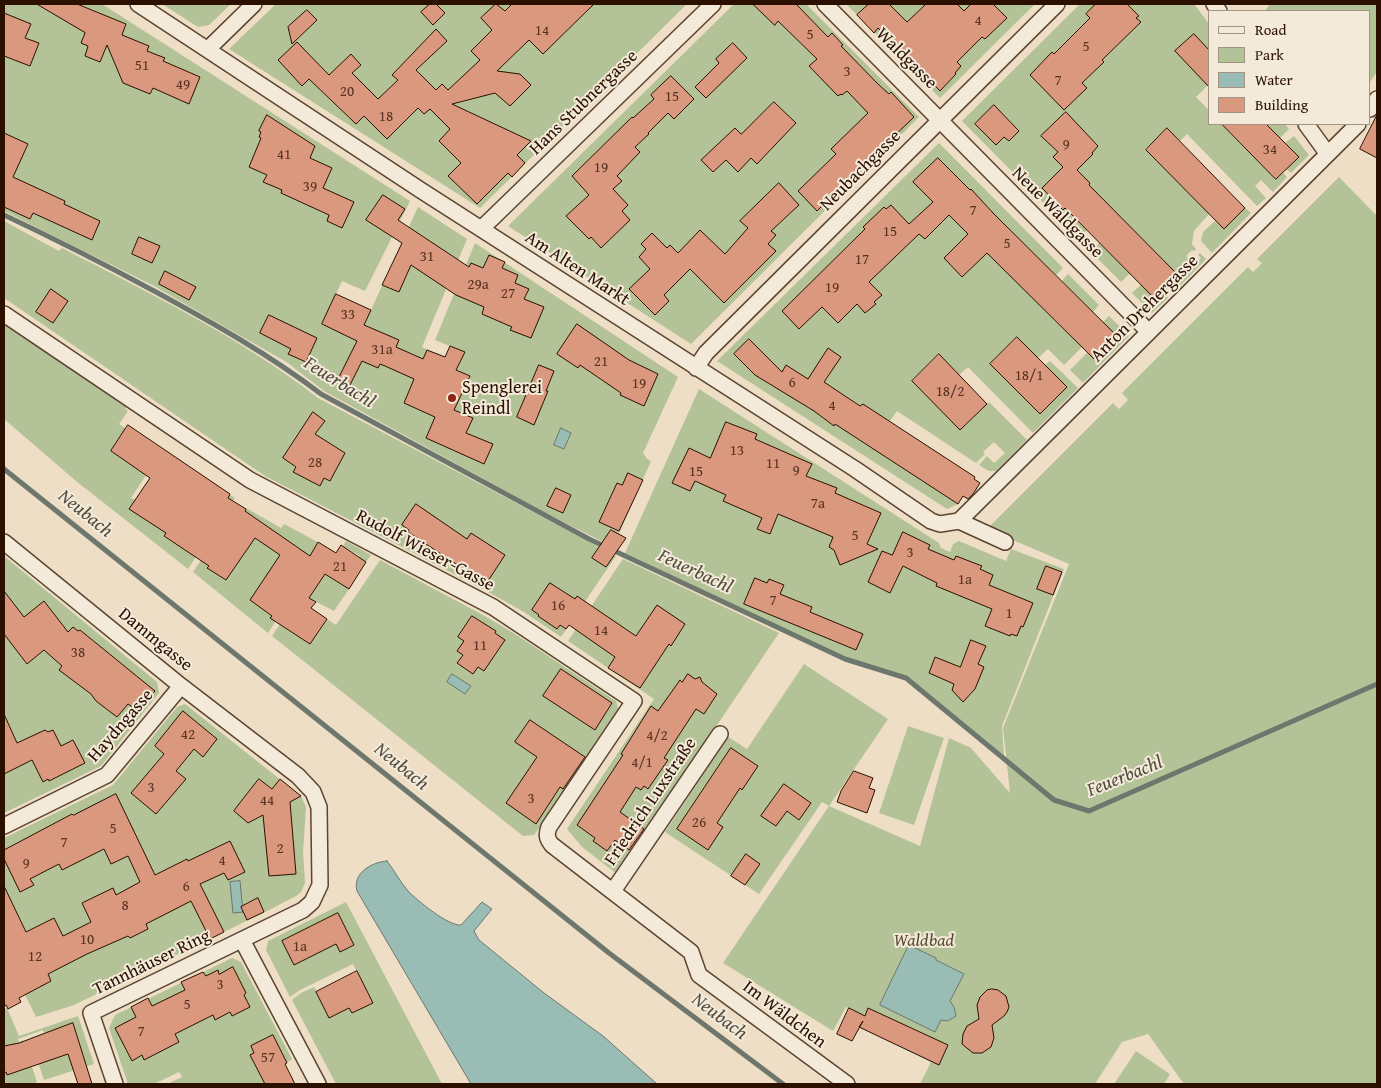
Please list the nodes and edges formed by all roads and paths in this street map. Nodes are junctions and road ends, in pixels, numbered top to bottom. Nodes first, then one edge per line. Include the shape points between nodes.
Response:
1 (138, 4) edge
2 (254, 4) edge
3 (713, 4) edge
4 (825, 4) edge
5 (1057, 4) edge
6 (208, 49) junction
7 (939, 120) junction
8 (1307, 125) edge
9 (1357, 125) edge
10 (1328, 153) junction
11 (481, 229) junction
12 (4, 314) edge
13 (1148, 332) junction
14 (696, 368) junction
15 (959, 521) junction
16 (4, 542) edge
17 (1005, 542) dead end
18 (181, 686) junction
19 (720, 734) dead end
20 (285, 766) joint
21 (4, 826) edge
22 (597, 879) joint
23 (613, 891) junction
24 (242, 940) junction
25 (699, 975) joint
26 (115, 1084) edge
27 (318, 1084) edge
28 (847, 1084) edge

1 - 6 street, Am Alten Markt
2 - 6 street
3 - 11 street, Hans Stubnergasse
4 - 7 street, Waldgasse
5 - 7 street, Neubachgasse
6 - 11 street, Am Alten Markt
7 - 13 street, Neue Waldgasse
7 - 14 street, Neubachgasse via 706,353
8 - 10 street
9 - 10 street, Anton Drehergasse
10 - 13 street, Anton Drehergasse
11 - 14 street, Am Alten Markt
12 - 22 street, Rudolf Wieser-Gasse via 250,480 493,607 634,701 547,833 552,845
13 - 15 street, Anton Drehergasse
14 - 15 street, Am Alten Markt via 931,521 940,524
15 - 17 street, Am Alten Markt
16 - 18 street, Dammgasse
18 - 20 street, Dammgasse
18 - 21 street, Haydngasse via 107,775
19 - 23 street, Friedrich Luxstraße
20 - 24 street, Tannhäuser Ring via 309,787 318,802 320,889 303,910
22 - 23 street, Friedrich Luxstraße
23 - 25 street, Friedrich Luxstraße via 691,952
24 - 26 street, Tannhäuser Ring via 91,1013
24 - 27 street
25 - 28 street, Im Wäldchen

